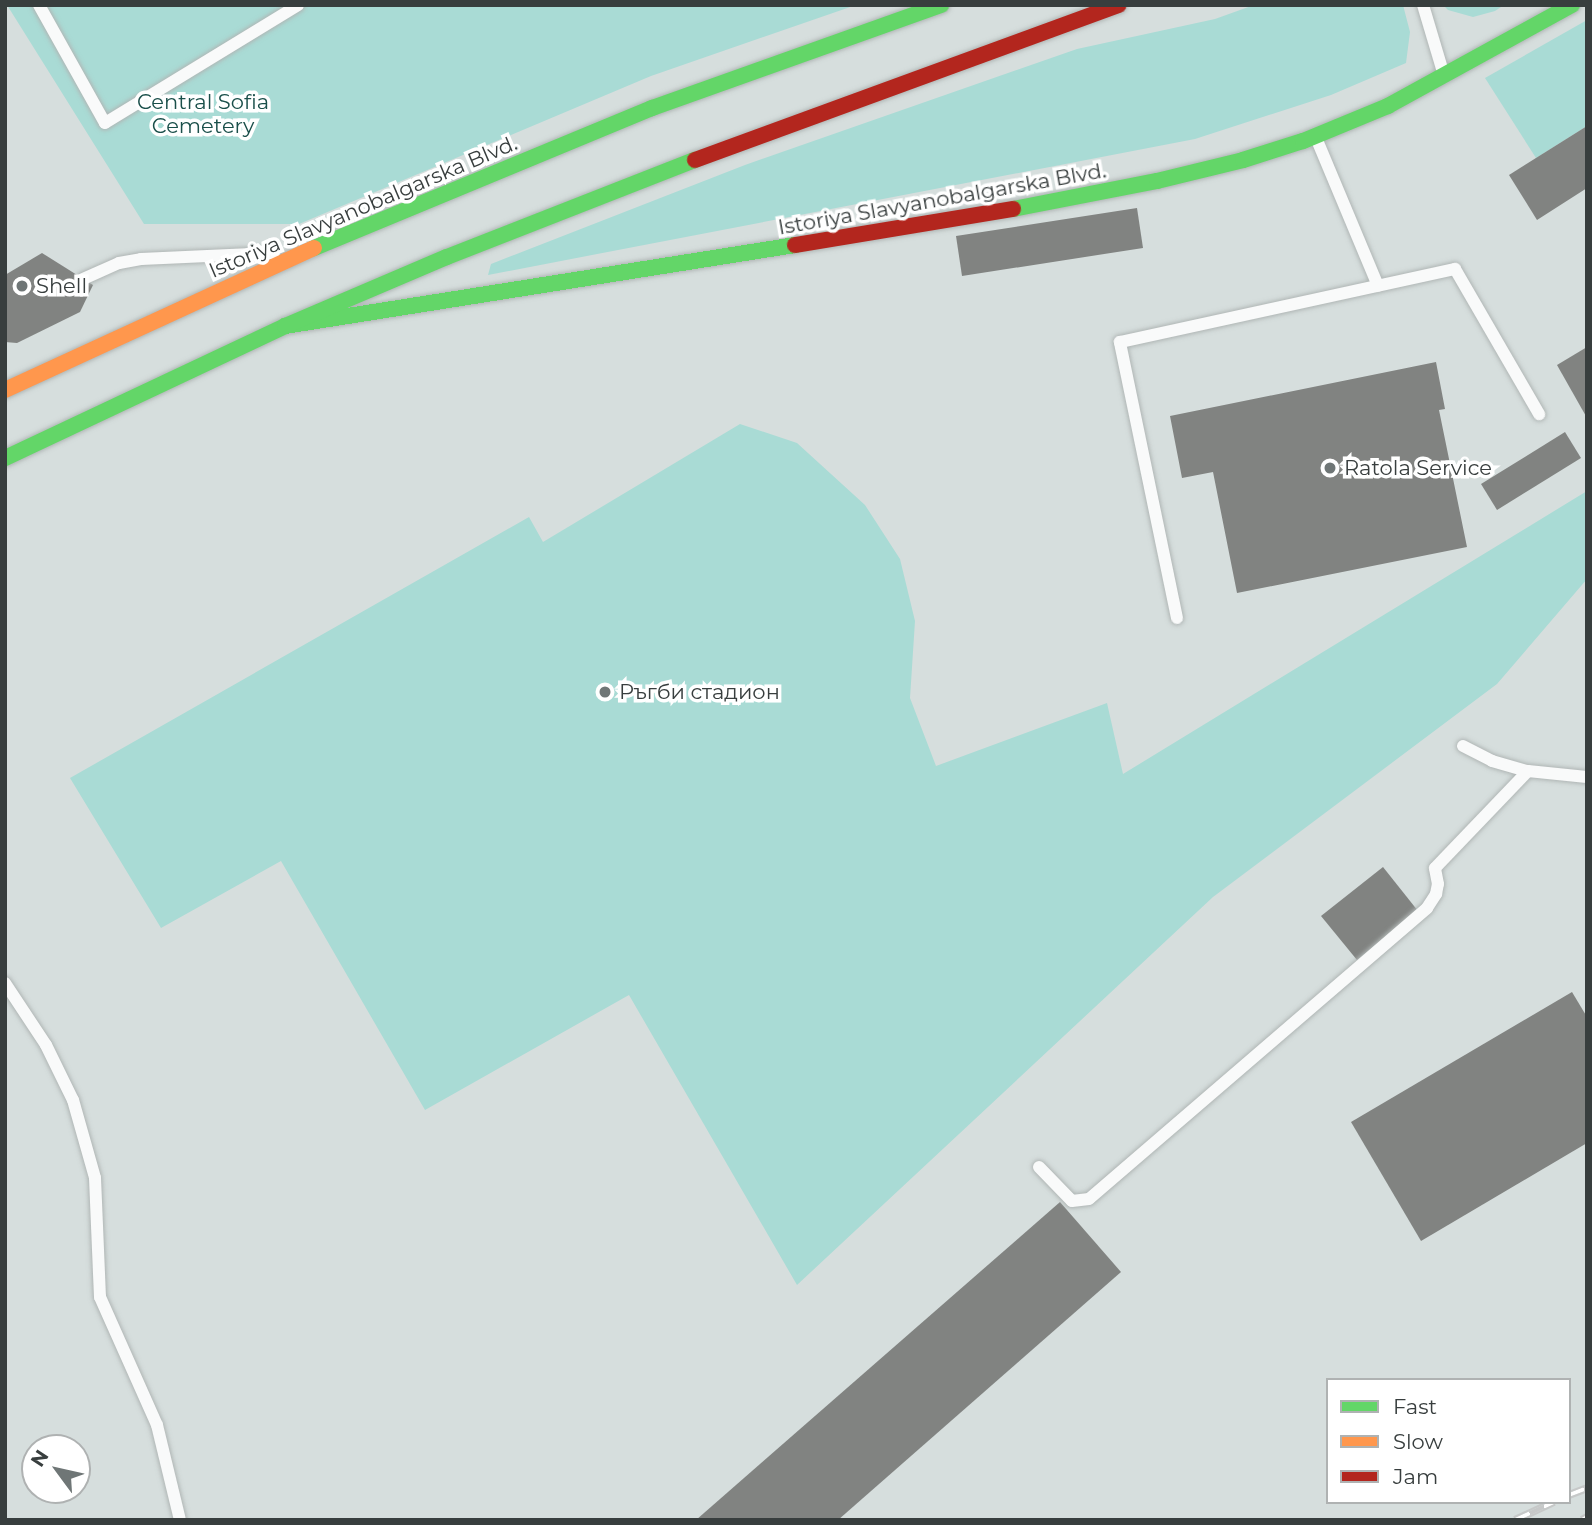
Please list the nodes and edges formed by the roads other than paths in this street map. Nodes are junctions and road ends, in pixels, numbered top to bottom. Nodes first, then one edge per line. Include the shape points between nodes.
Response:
1 (39, 5) edge
2 (298, 5) edge
3 (941, 5) edge
4 (1119, 5) edge
5 (1423, 5) edge
6 (1572, 5) edge
7 (1444, 76) junction
8 (1316, 136) junction
9 (306, 251) junction
10 (83, 279) dead end
11 (1378, 286) junction
12 (285, 326) junction
13 (5, 390) edge
14 (1539, 414) dead end
15 (5, 458) edge
16 (1177, 618) dead end
17 (1462, 746) dead end
18 (1528, 771) junction
19 (1587, 776) edge
20 (5, 983) edge
21 (1039, 1167) dead end
22 (180, 1520) edge

1 - 2 lane via 105,123
3 - 9 main road, Istoriya Slavyanobalgarska Blvd. via 652,108
4 - 12 main road, Istoriya Slavyanobalgarska Blvd. via 692,161
5 - 7 lane
6 - 7 main road, Istoriya Slavyanobalgarska Blvd.
7 - 8 main road, Istoriya Slavyanobalgarska Blvd.
8 - 11 lane
8 - 12 main road, Istoriya Slavyanobalgarska Blvd. via 1157,181 950,221
9 - 10 lane via 141,258
9 - 13 main road, Istoriya Slavyanobalgarska Blvd.
11 - 14 lane via 1455,270
11 - 16 lane via 1120,342
12 - 15 main road, Istoriya Slavyanobalgarska Blvd.
17 - 18 lane
18 - 19 lane
18 - 21 lane via 1435,869 1437,894 1427,908 1089,1199 1072,1201
20 - 22 lane via 46,1045 73,1100 95,1178 100,1297 157,1425

